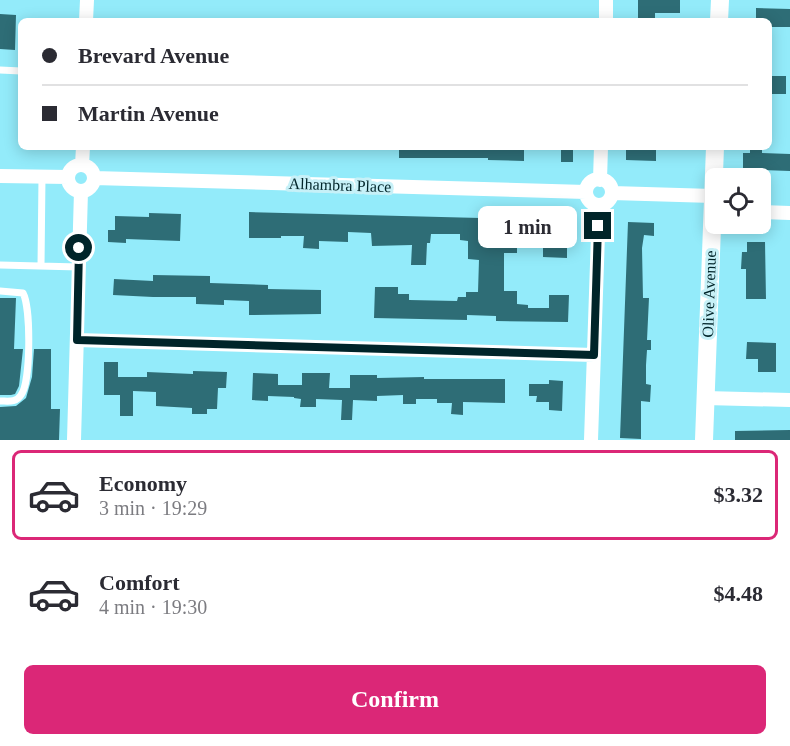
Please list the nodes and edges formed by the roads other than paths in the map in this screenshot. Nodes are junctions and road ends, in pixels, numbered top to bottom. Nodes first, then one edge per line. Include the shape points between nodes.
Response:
1 (87, 0) edge
2 (606, 0) edge
3 (720, 0) edge
4 (86, 18) edge
5 (606, 18) edge
6 (719, 18) edge
7 (0, 70) edge
8 (18, 71) edge
9 (83, 150) edge
10 (601, 150) edge
11 (715, 150) edge
12 (82, 165) junction
13 (715, 168) edge
14 (0, 176) edge
15 (42, 177) junction
16 (68, 177) junction
17 (94, 178) junction
18 (600, 180) junction
19 (81, 191) junction
20 (586, 192) junction
21 (612, 193) junction
22 (705, 204) edge
23 (599, 205) junction
24 (771, 212) edge
25 (790, 213) edge
26 (713, 234) edge
27 (0, 265) edge
28 (41, 266) junction
29 (79, 267) junction
30 (0, 291) edge
31 (77, 340) junction
32 (594, 355) junction
33 (705, 398) junction
34 (790, 400) edge
35 (0, 401) edge
36 (74, 440) edge
37 (591, 440) edge
38 (704, 440) edge

1 - 4 street
2 - 5 street
3 - 6 street
7 - 8 lane
9 - 12 street
10 - 18 street
11 - 13 street, Olive Avenue
12 - 16 street via 74,167
12 - 17 street via 92,171
14 - 15 street
15 - 16 street
15 - 28 lane
16 - 19 street via 70,185
17 - 19 street via 91,186
17 - 20 street, Alhambra Place
18 - 20 street via 591,183
18 - 21 street via 608,182
19 - 29 street
20 - 23 street
21 - 22 street
21 - 23 street via 606,203
23 - 32 street
24 - 25 street
26 - 33 street, Olive Avenue
27 - 28 lane
28 - 29 lane
29 - 31 street
30 - 35 lane via 23,293 29,324 26,386 20,398
31 - 32 street
31 - 36 street
32 - 37 street
33 - 34 street
33 - 38 street, Olive Avenue

